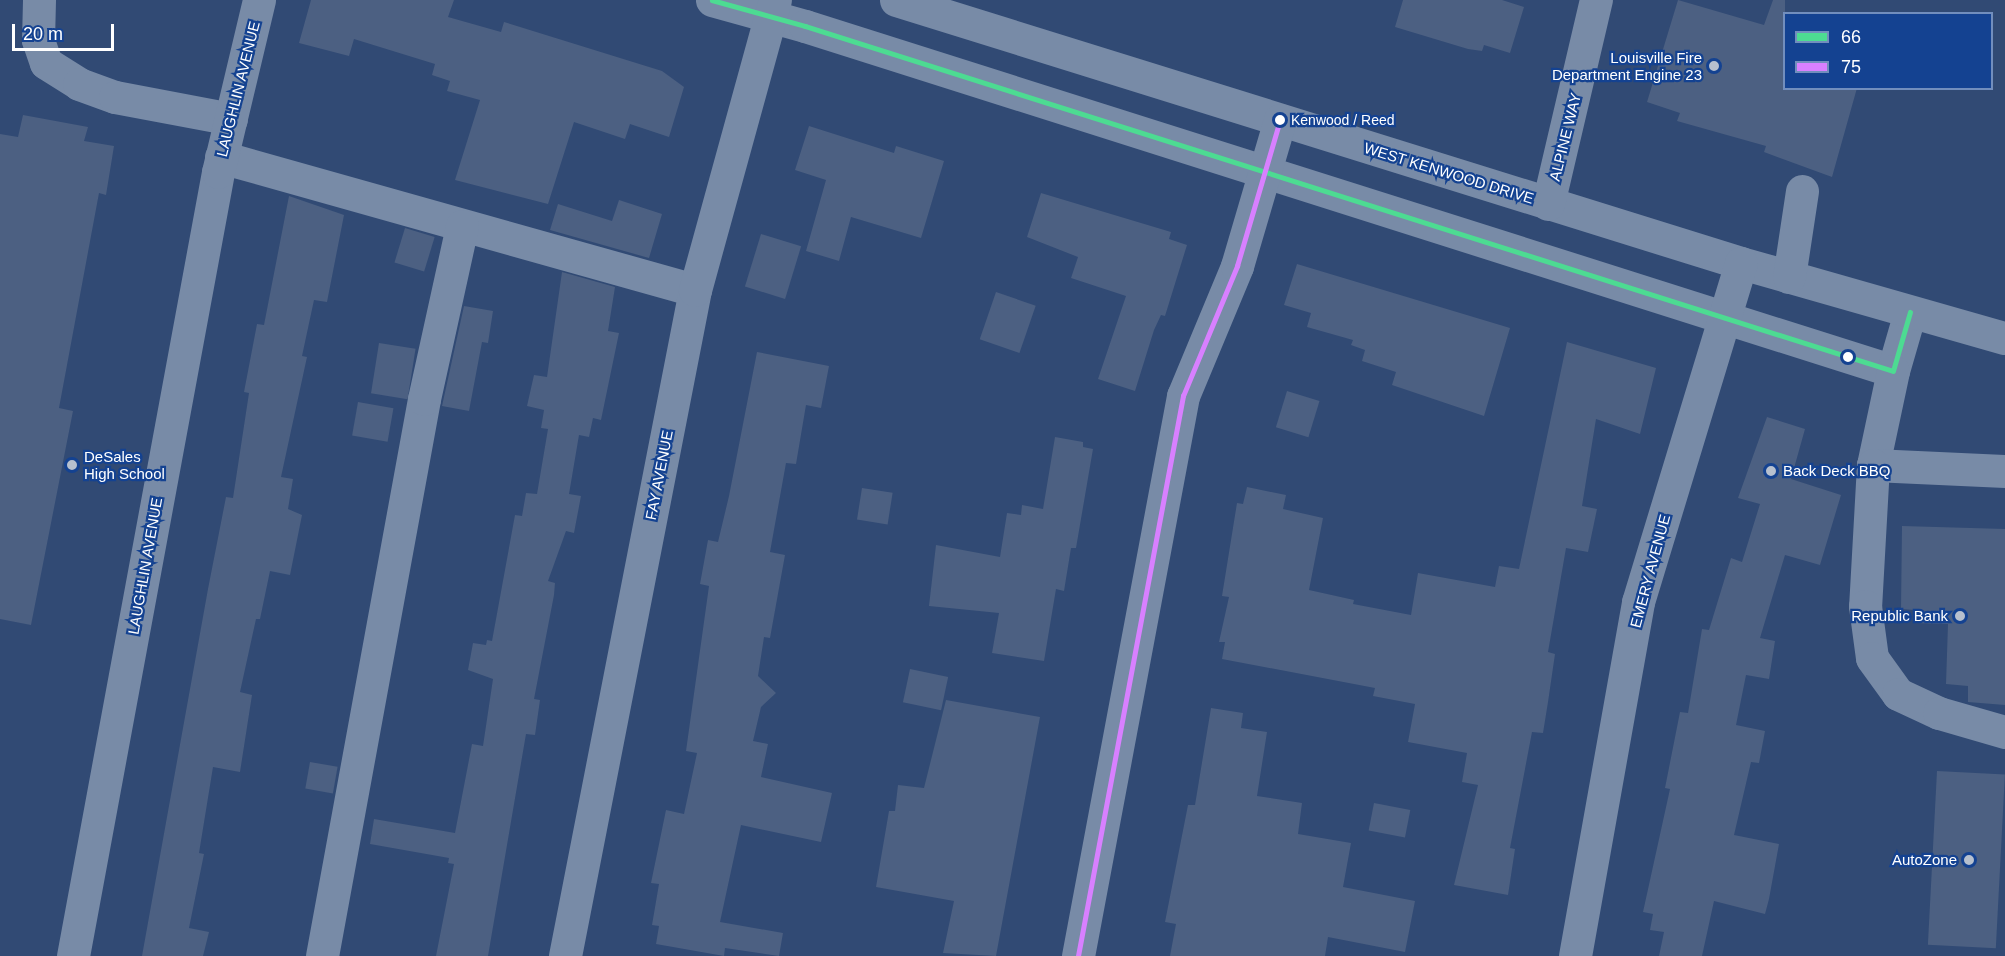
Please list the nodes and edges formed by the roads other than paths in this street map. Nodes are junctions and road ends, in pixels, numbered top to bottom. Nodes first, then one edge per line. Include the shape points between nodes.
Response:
1 (39, 0) edge
2 (259, 0) edge
3 (712, 0) edge
4 (896, 0) edge
5 (1596, 0) edge
6 (772, 8) edge
7 (231, 119) junction
8 (1280, 120) junction
9 (221, 157) junction
10 (1264, 171) junction
11 (1802, 191) dead end
12 (1548, 204) junction
13 (462, 226) junction
14 (1741, 263) junction
15 (1789, 278) junction
16 (695, 290) junction
17 (1910, 312) junction
18 (1725, 317) junction
19 (2005, 338) edge
20 (1893, 371) junction
21 (1874, 465) junction
22 (2005, 471) edge
23 (2005, 732) edge
24 (74, 956) edge
25 (322, 956) edge
26 (565, 956) edge
27 (1078, 956) edge
28 (1575, 956) edge

1 - 7 street via 38,40 46,63 79,84 115,97
2 - 7 street, LAUGHLIN AVENUE
3 - 6 street
4 - 8 street, WEST KENWOOD DRIVE
5 - 12 street, ALPINE WAY
6 - 10 street
6 - 16 street, FAY AVENUE
7 - 9 street, LAUGHLIN AVENUE
8 - 10 street
8 - 12 street, WEST KENWOOD DRIVE
9 - 13 street
9 - 24 street, LAUGHLIN AVENUE
10 - 18 street
10 - 27 street via 1237,266 1183,396
11 - 15 street
12 - 14 street, WEST KENWOOD DRIVE
13 - 16 street
13 - 25 street via 424,399
14 - 15 street, WEST KENWOOD DRIVE
14 - 18 street, EMERY AVENUE
15 - 17 street, WEST KENWOOD DRIVE
16 - 26 street, FAY AVENUE
17 - 19 street, WEST KENWOOD DRIVE
17 - 20 street
18 - 20 street
18 - 28 street, EMERY AVENUE via 1638,602
20 - 21 street
21 - 22 street
21 - 23 street via 1865,606 1872,658 1898,694 1940,713

